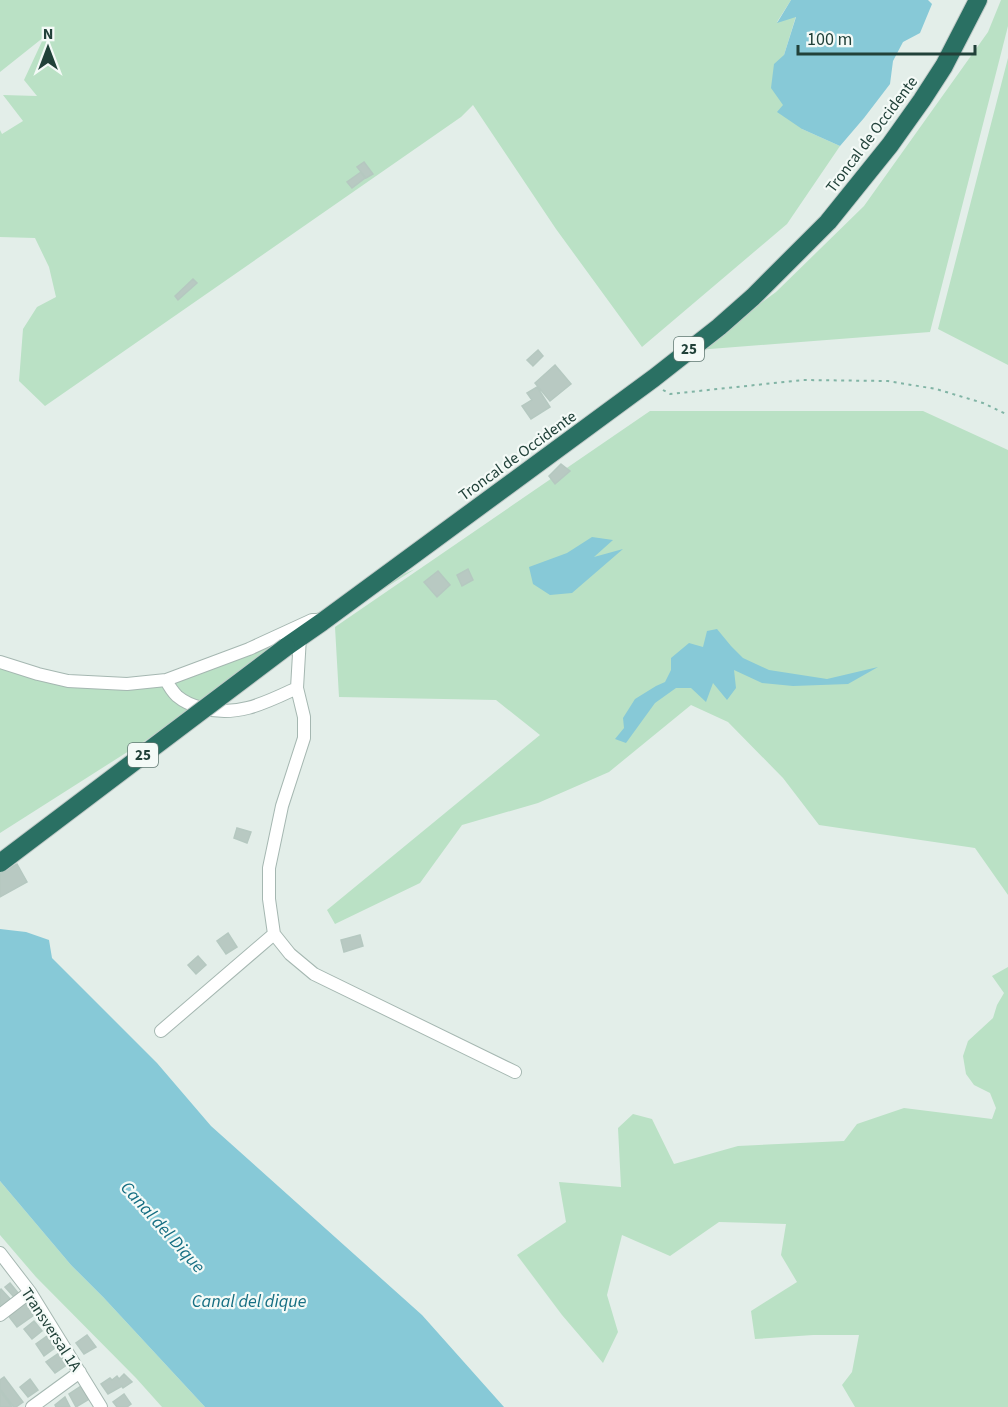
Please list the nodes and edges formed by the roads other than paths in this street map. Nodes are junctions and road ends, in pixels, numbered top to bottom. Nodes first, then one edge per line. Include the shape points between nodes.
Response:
1 (978, 0) edge
2 (322, 622) junction
3 (293, 642) junction
4 (0, 662) edge
5 (166, 681) junction
6 (297, 688) junction
7 (0, 863) edge
8 (274, 934) junction
9 (161, 1031) dead end
10 (515, 1072) dead end
11 (0, 1253) edge
12 (30, 1292) junction
13 (0, 1315) edge
14 (80, 1372) junction
15 (32, 1407) edge
16 (101, 1407) edge

1 - 2 highway, Troncal de Occidente / 25 via 944,66 871,170 828,222 753,297 654,378
2 - 3 highway, Troncal de Occidente / 25
2 - 5 street via 312,620
3 - 6 street
3 - 7 highway, Troncal de Occidente / 25, bridge
4 - 5 street via 68,681
5 - 6 street via 184,701 215,712 246,710
6 - 8 street via 304,738 282,806 269,868
8 - 9 street
8 - 10 street via 314,974
11 - 12 street, Transversal 1A
12 - 13 street
12 - 14 street, Transversal 1A
14 - 15 street
14 - 16 street, Transversal 1A

